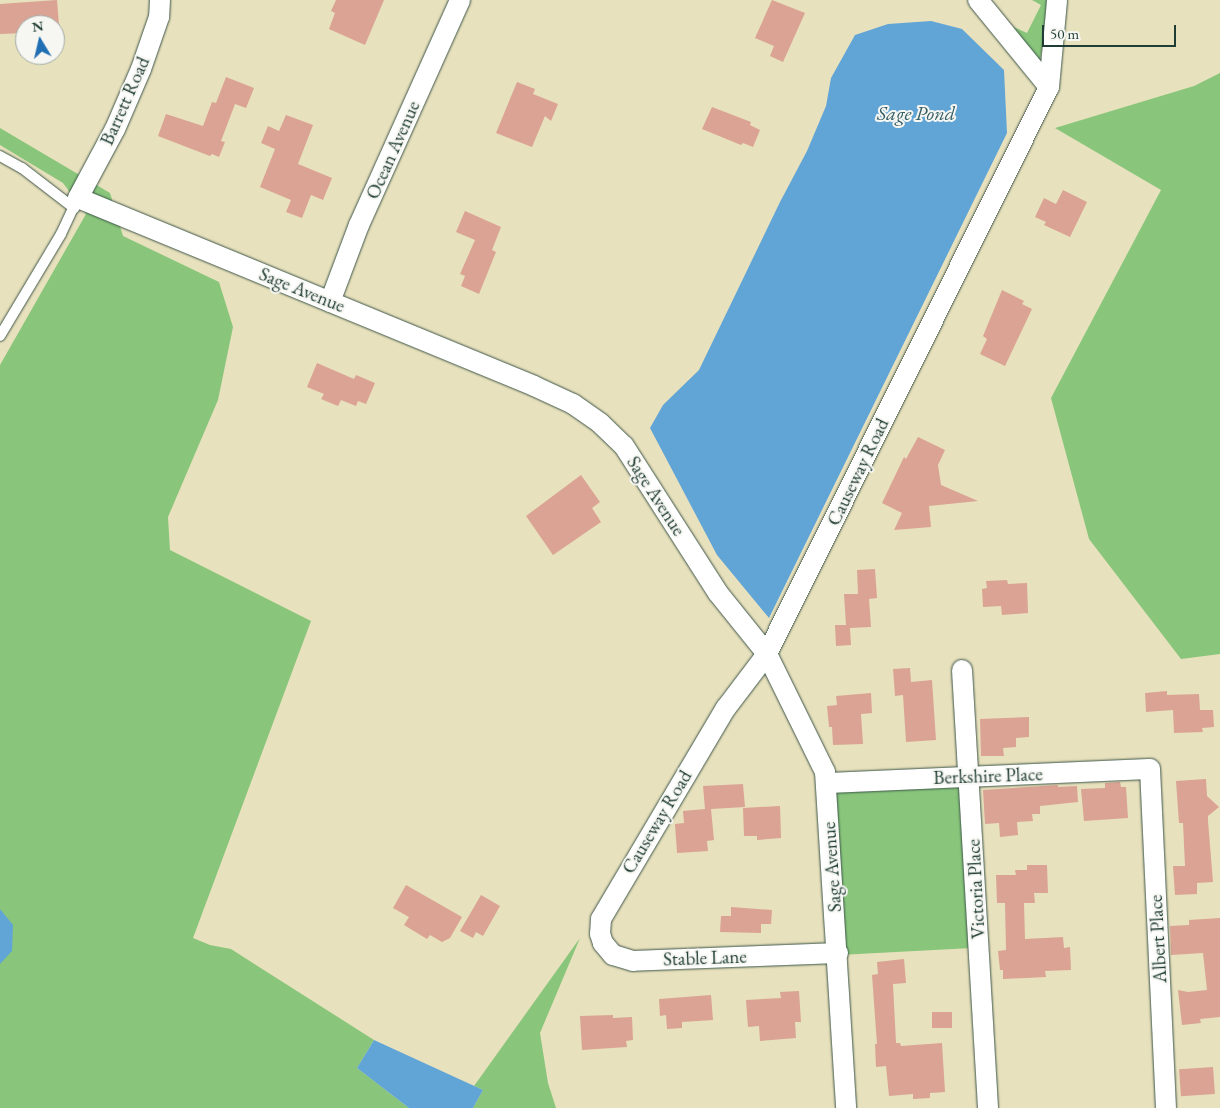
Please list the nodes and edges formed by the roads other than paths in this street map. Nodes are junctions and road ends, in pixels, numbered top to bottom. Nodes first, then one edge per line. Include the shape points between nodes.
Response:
1 (160, 0) edge
2 (460, 0) edge
3 (978, 0) edge
4 (1057, 0) edge
5 (1049, 87) junction
6 (0, 156) edge
7 (76, 203) junction
8 (330, 302) junction
9 (0, 336) edge
10 (767, 654) junction
11 (962, 670) dead end
12 (1150, 769) joint
13 (969, 777) junction
14 (827, 783) junction
15 (601, 919) joint
16 (838, 952) junction
17 (846, 1108) edge
18 (988, 1108) edge
19 (1166, 1108) edge

1 - 7 street, Barrett Road via 159,17 141,69 115,129
2 - 8 street, Ocean Avenue via 359,226
3 - 5 street
4 - 5 street, Causeway Road
5 - 10 street, Causeway Road
6 - 7 lane
7 - 8 street, Sage Avenue
7 - 9 lane
8 - 10 street, Sage Avenue via 534,386 572,404 600,423 624,446 718,593
10 - 14 street, Sage Avenue via 821,762
10 - 15 street, Causeway Road via 726,708
11 - 13 street, Victoria Place
12 - 13 street, Berkshire Place
12 - 19 street, Albert Place
13 - 14 street, Berkshire Place
13 - 18 street, Victoria Place
14 - 16 street, Sage Avenue
15 - 16 street, Stable Lane via 603,943 614,955 633,961
16 - 17 street, Sage Avenue

